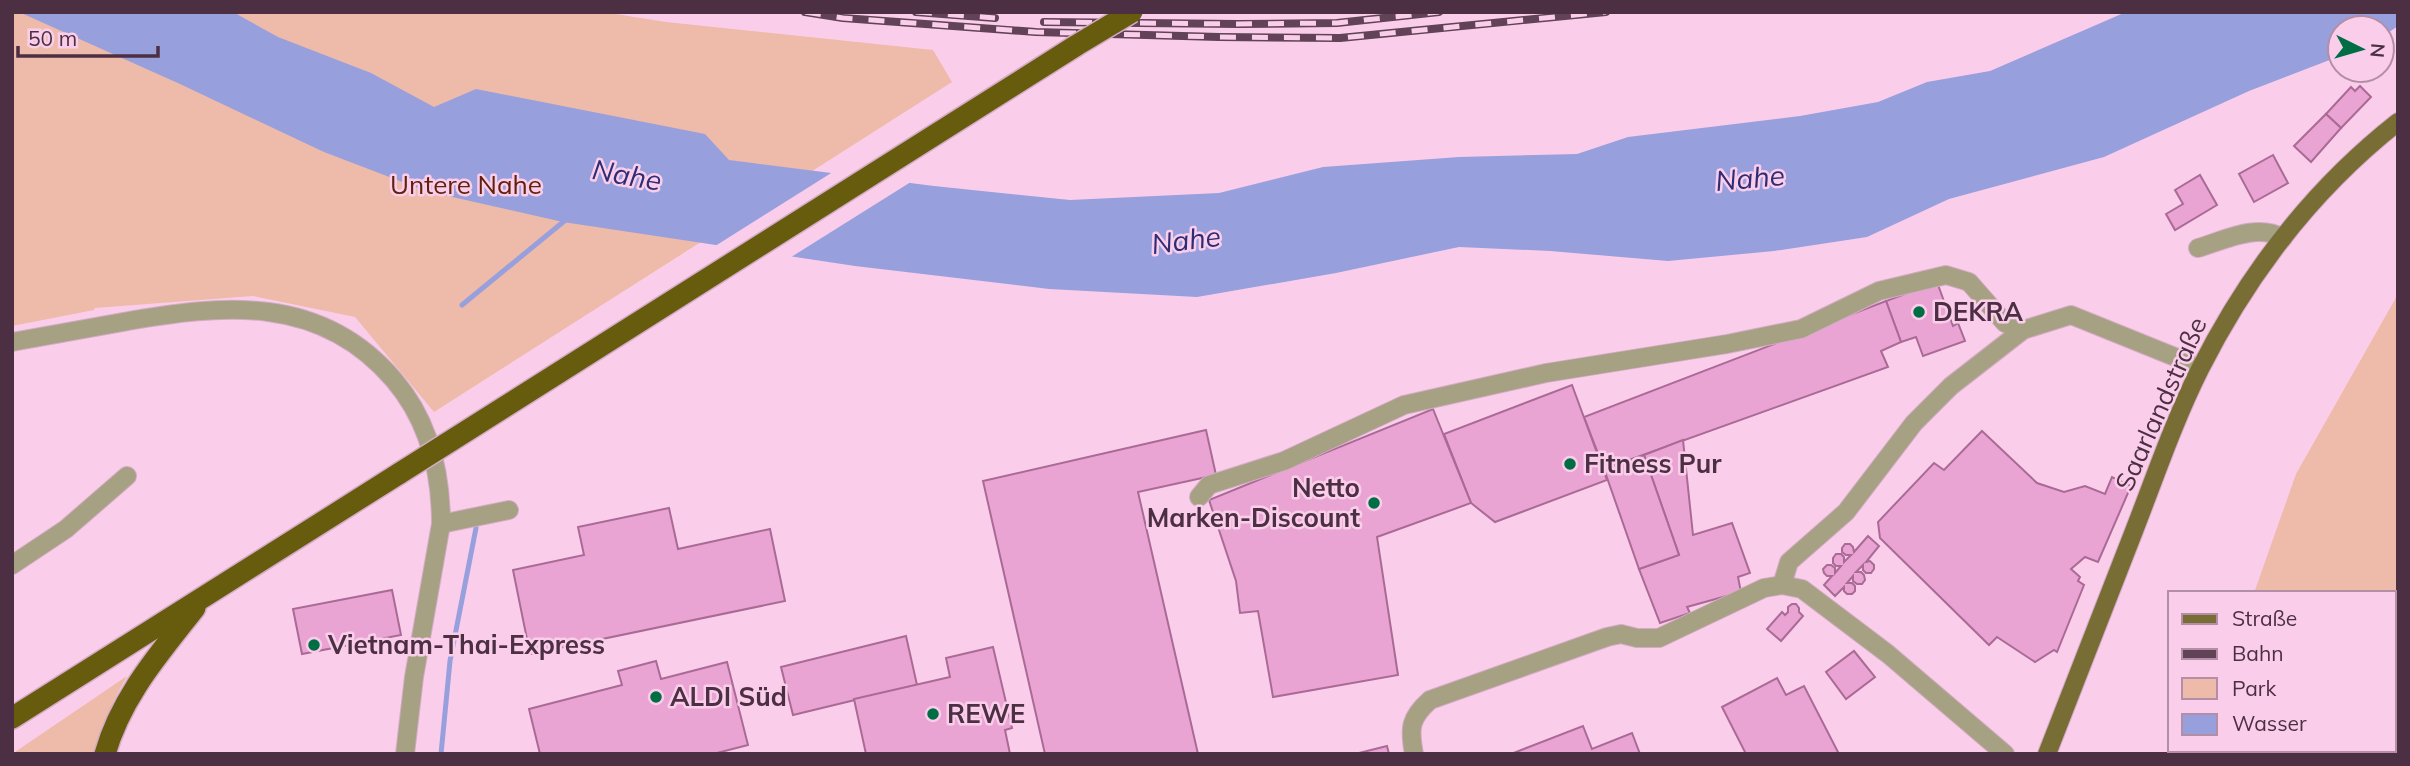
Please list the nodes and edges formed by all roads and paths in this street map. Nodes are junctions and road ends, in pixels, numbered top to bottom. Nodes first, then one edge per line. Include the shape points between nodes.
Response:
1 (1132, 12) edge
2 (2398, 122) edge
3 (2283, 238) junction
4 (2198, 248) dead end
5 (2023, 330) junction
6 (12, 342) edge
7 (2199, 370) junction
8 (127, 476) dead end
9 (1199, 497) dead end
10 (509, 510) dead end
11 (441, 524) junction
12 (12, 565) edge
13 (1782, 585) junction
14 (204, 597) junction
15 (12, 718) edge
16 (105, 754) edge
17 (405, 754) edge
18 (1414, 754) edge
19 (2005, 754) edge
20 (2047, 754) edge

1 - 14 highway, bridge
2 - 3 main road, Saarlandstraße via 2332,181
3 - 4 street via 2264,231
3 - 7 main road, Saarlandstraße
5 - 7 street via 2071,315
5 - 9 street via 2004,323 1969,282 1945,275 1879,291 1801,329 1546,373 1404,405 1284,461 1209,485
5 - 13 street via 1951,386 1914,423 1846,512 1789,562
6 - 11 street via 202,310 262,310 317,323 370,355 412,405 436,465
7 - 20 main road, Saarlandstraße
8 - 12 street via 66,529
10 - 11 street
11 - 17 street
13 - 18 street via 1764,588 1659,638 1607,637 1430,700 1411,726
13 - 19 street via 1802,589 1888,654
14 - 15 highway
14 - 16 highway via 130,693

